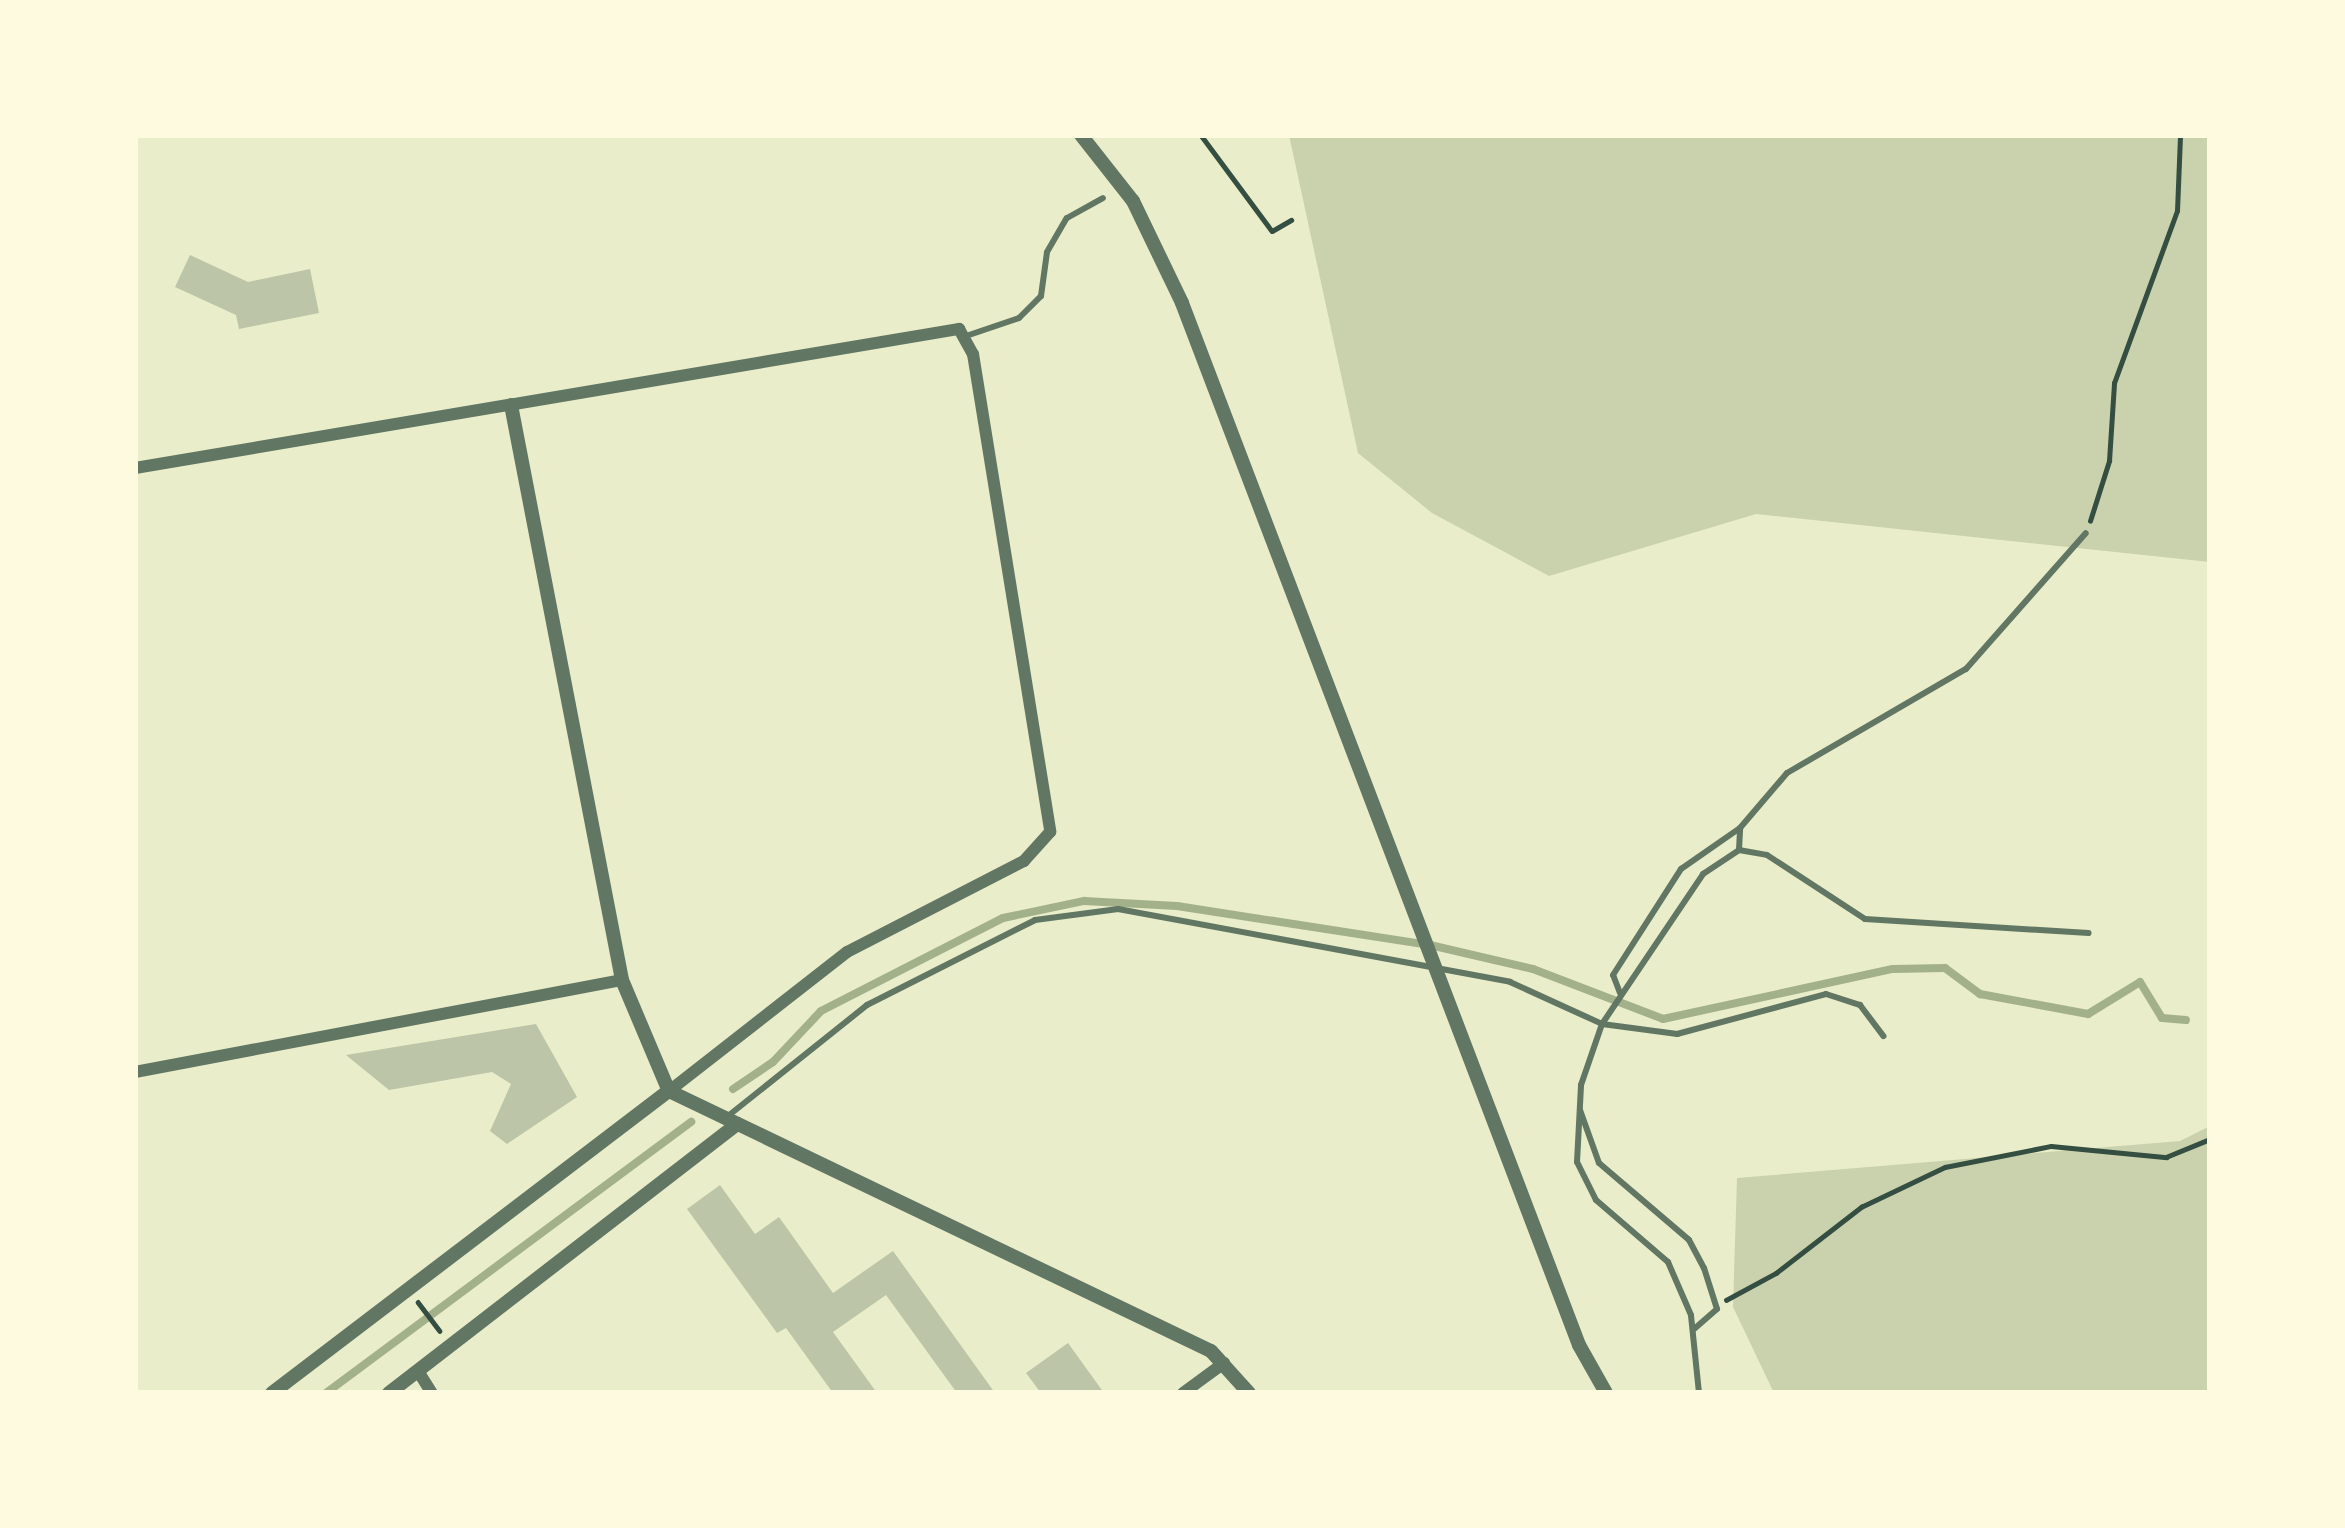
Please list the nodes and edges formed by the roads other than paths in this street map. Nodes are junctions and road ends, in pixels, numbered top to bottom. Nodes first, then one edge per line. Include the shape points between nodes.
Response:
1 (1081, 135) edge
2 (1103, 198) dead end
3 (964, 337) junction
4 (511, 405) junction
5 (135, 468) edge
6 (2086, 533) road end
7 (1740, 829) junction
8 (1739, 850) junction
9 (2089, 933) dead end
10 (622, 980) junction
11 (1621, 995) junction
12 (1602, 1024) junction
13 (1883, 1036) dead end
14 (135, 1072) edge
15 (669, 1091) junction
16 (1579, 1106) junction
17 (731, 1121) junction
18 (1692, 1330) junction
19 (1224, 1363) junction
20 (418, 1371) junction
21 (272, 1393) edge
22 (389, 1393) edge
23 (433, 1393) edge
24 (1183, 1393) edge
25 (1250, 1393) edge
26 (1606, 1393) edge
27 (1699, 1393) edge

1 - 26 street via 1133,202 1182,303 1579,1345
2 - 3 lane via 1067,218 1030,307
3 - 4 street via 959,329
3 - 15 street via 1049,832 1024,861 848,952
4 - 5 street
4 - 10 street
6 - 7 lane via 1966,670 1787,773
7 - 8 lane
7 - 11 lane via 1681,869 1613,975
8 - 9 lane via 1767,855 1865,920
8 - 11 lane via 1702,874
10 - 14 street
10 - 15 street
11 - 12 lane
12 - 13 lane via 1677,1034 1826,994 1860,1005
12 - 16 lane
12 - 17 lane via 1510,982 1118,909 1035,920 866,1005
15 - 17 street
15 - 21 street
16 - 18 lane via 1583,1180 1668,1262
16 - 18 lane via 1599,1163 1689,1240 1715,1304
17 - 19 street
17 - 20 street
18 - 27 lane
19 - 24 street
19 - 25 street
20 - 22 street
20 - 23 street

